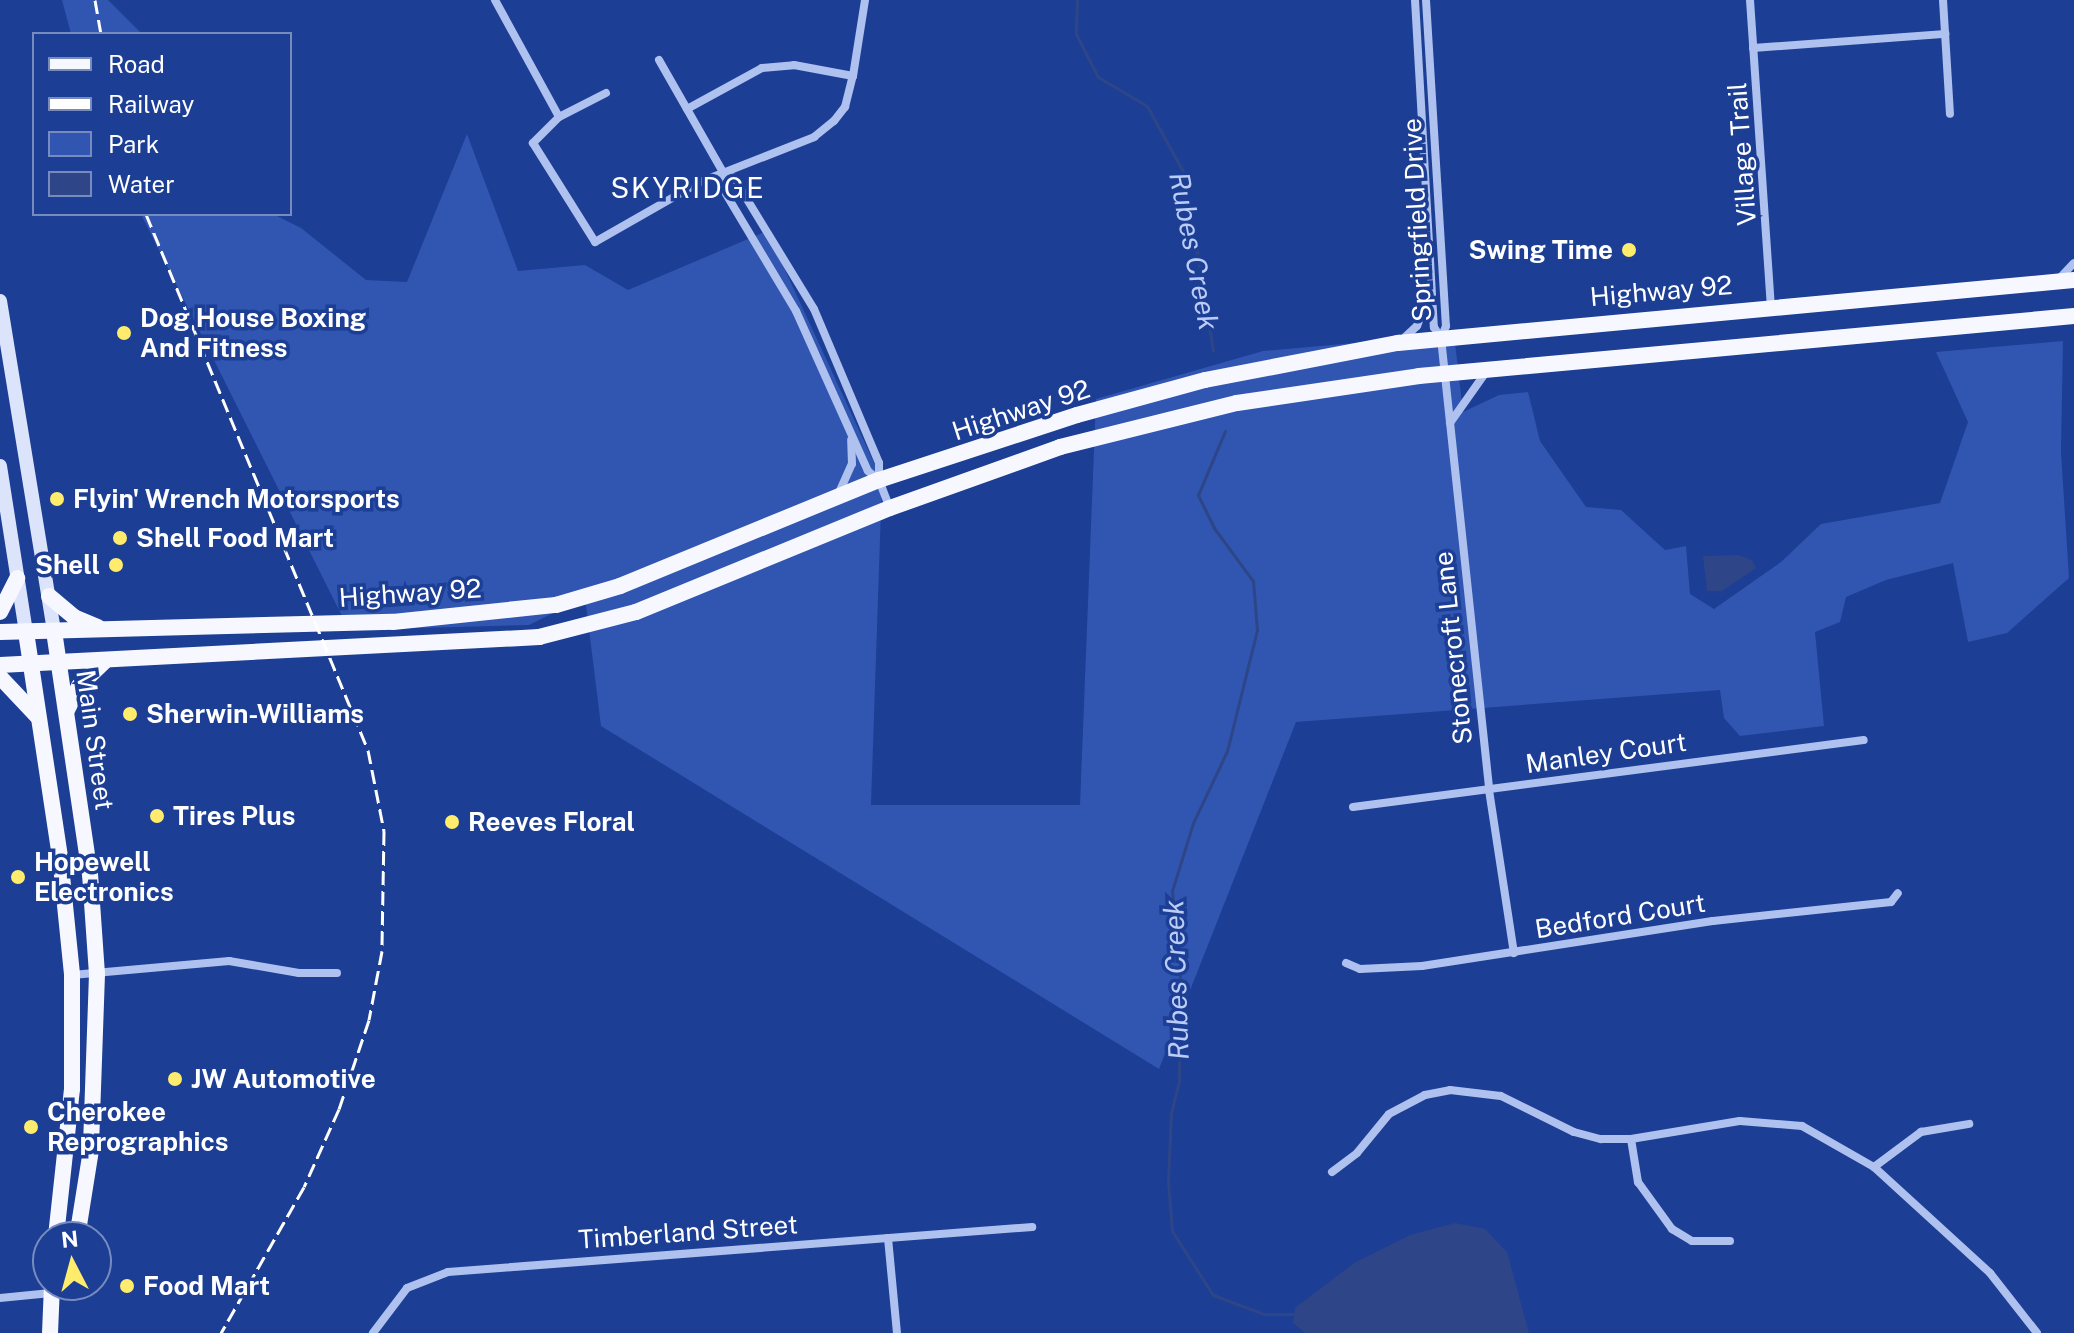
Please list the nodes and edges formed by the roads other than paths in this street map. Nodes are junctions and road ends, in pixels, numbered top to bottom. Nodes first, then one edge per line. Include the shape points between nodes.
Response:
1 (495, 0) edge
2 (865, 0) edge
3 (1415, 0) edge
4 (1426, 0) edge
5 (1750, 0) edge
6 (1943, 0) edge
7 (1945, 34) junction
8 (1753, 48) junction
9 (659, 60) dead end
10 (853, 76) junction
11 (606, 93) dead end
12 (687, 109) junction
13 (1950, 114) dead end
14 (559, 117) junction
15 (723, 172) junction
16 (2074, 263) edge
17 (2066, 280) edge
18 (1431, 289) junction
19 (0, 301) edge
20 (1771, 305) junction
21 (2074, 316) edge
22 (1441, 338) junction
23 (1398, 343) junction
24 (1494, 369) junction
25 (1444, 374) junction
26 (1449, 423) junction
27 (851, 435) junction
28 (0, 466) edge
29 (879, 480) junction
30 (836, 498) junction
31 (890, 508) junction
32 (17, 578) junction
33 (49, 596) junction
34 (0, 612) edge
35 (422, 621) junction
36 (107, 629) junction
37 (54, 631) junction
38 (0, 632) edge
39 (26, 632) junction
40 (426, 645) junction
41 (104, 662) junction
42 (59, 663) junction
43 (31, 664) junction
44 (0, 665) edge
45 (0, 677) edge
46 (67, 712) junction
47 (39, 718) junction
48 (1864, 740) dead end
49 (1489, 790) junction
50 (1353, 807) dead end
51 (1898, 893) dead end
52 (1514, 953) junction
53 (1346, 963) dead end
54 (337, 973) dead end
55 (97, 974) junction
56 (72, 975) junction
57 (1969, 1124) dead end
58 (1631, 1139) junction
59 (1874, 1167) junction
60 (1332, 1172) dead end
61 (58, 1221) edge
62 (80, 1221) edge
63 (1032, 1227) dead end
64 (888, 1238) junction
65 (1730, 1241) dead end
66 (32, 1292) edge
67 (0, 1298) edge
68 (56, 1301) edge
69 (50, 1333) edge
70 (373, 1333) edge
71 (897, 1333) edge
72 (2037, 1333) edge

1 - 14 street
2 - 10 street
3 - 18 street, Springfield Drive
4 - 22 street, Springfield Drive via 1446,326
5 - 8 street, Village Trail
6 - 7 street
7 - 8 street
7 - 13 street
8 - 20 street, Village Trail
9 - 12 street
10 - 12 street via 794,65 762,68
10 - 15 street via 845,107 814,137
11 - 14 street
12 - 15 street
14 - 15 street via 533,143 595,242
15 - 27 street via 720,184 806,330
15 - 29 street via 734,178 814,309 879,463
16 - 17 street
17 - 20 main road, Highway 92
18 - 22 street, Springfield Drive via 1434,327
18 - 23 street via 1417,326
19 - 33 main road, Main Street
20 - 22 main road, Highway 92
21 - 24 main road, Highway 92
22 - 23 main road, Highway 92
22 - 25 street, Stonecroft Lane
23 - 29 main road, Highway 92 via 1205,380 1077,415
24 - 25 main road, Highway 92
24 - 26 street via 1469,390
25 - 26 street, Stonecroft Lane
25 - 31 main road, Highway 92 via 1353,383 1166,419 1060,447
26 - 49 street, Stonecroft Lane
27 - 29 street via 868,471
27 - 30 street via 852,464
28 - 32 main road, Main Street
29 - 30 main road, Highway 92
29 - 31 street
30 - 35 main road, Highway 92 via 595,595 556,605
31 - 40 main road, Highway 92 via 636,612 539,637
32 - 34 main road
32 - 39 main road, Main Street
33 - 36 main road via 74,617
33 - 37 main road, Main Street
35 - 36 main road, Highway 92
35 - 40 main road
36 - 37 main road, Highway 92
37 - 39 main road, Highway 92
37 - 42 main road, Main Street
38 - 39 main road, Highway 92
39 - 43 main road, Main Street
40 - 41 main road, Highway 92
41 - 42 main road, Highway 92
41 - 46 main road via 79,686
42 - 43 main road, Highway 92
42 - 46 main road, Main Street
43 - 44 main road, Highway 92
43 - 47 main road, Main Street
45 - 47 main road
46 - 55 main road, Main Street via 90,874
47 - 56 main road, Main Street
48 - 49 street, Manley Court
49 - 50 street, Manley Court
49 - 52 street, Stonecroft Lane
51 - 52 street, Bedford Court via 1891,902 1713,921
52 - 53 street, Bedford Court via 1422,966 1360,969
54 - 55 street via 299,973 229,961
55 - 56 street
55 - 62 main road, Main Street via 91,1150
56 - 61 main road, Main Street via 72,1086
57 - 59 street via 1921,1132
58 - 59 street via 1740,1121 1775,1121 1829,1137
58 - 60 street via 1574,1132 1501,1096 1450,1090 1425,1095 1389,1114 1357,1153
58 - 65 street via 1638,1182 1663,1220 1692,1241
59 - 72 street via 1990,1273
63 - 64 street, Timberland Street
64 - 70 street, Timberland Street via 448,1272 407,1288
64 - 71 street
66 - 67 street
68 - 69 main road

